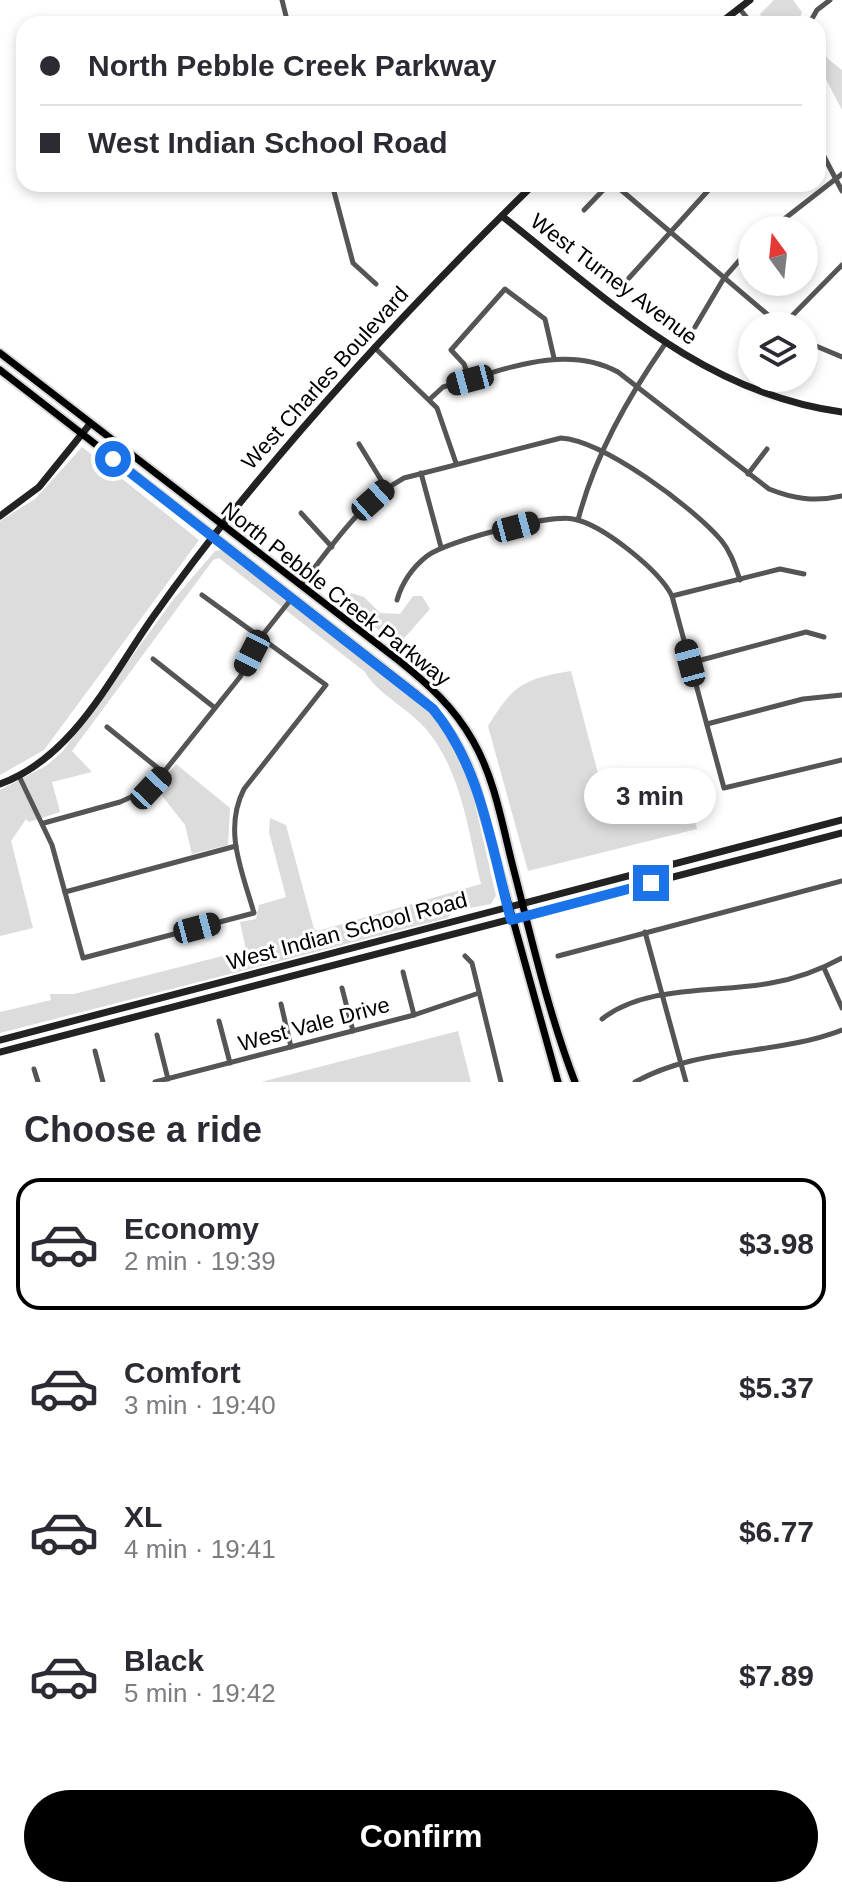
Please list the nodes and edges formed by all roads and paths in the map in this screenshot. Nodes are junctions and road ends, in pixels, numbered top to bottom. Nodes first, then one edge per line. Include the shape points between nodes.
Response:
1 (750, 0) edge
2 (830, 0) edge
3 (739, 8) junction
4 (729, 16) edge
5 (746, 16) edge
6 (814, 16) edge
7 (826, 162) edge
8 (842, 174) edge
9 (834, 178) junction
10 (826, 184) edge
11 (842, 191) edge
12 (334, 192) edge
13 (526, 192) edge
14 (603, 192) edge
15 (622, 192) edge
16 (706, 192) edge
17 (817, 192) edge
18 (584, 210) dead end
19 (502, 216) junction
20 (787, 216) edge
21 (669, 230) junction
22 (738, 262) edge
23 (842, 265) edge
24 (629, 278) dead end
25 (724, 278) junction
26 (376, 284) dead end
27 (765, 312) edge
28 (796, 312) edge
29 (695, 327) dead end
30 (665, 344) junction
31 (374, 347) junction
32 (818, 347) edge
33 (0, 353) edge
34 (842, 357) edge
35 (554, 358) junction
36 (0, 370) edge
37 (470, 380) junction
38 (636, 386) junction
39 (430, 399) junction
40 (842, 412) edge
41 (90, 424) junction
42 (80, 435) junction
43 (359, 444) dead end
44 (603, 448) junction
45 (767, 449) dead end
46 (456, 463) junction
47 (421, 473) junction
48 (748, 474) junction
49 (386, 488) junction
50 (842, 496) edge
51 (301, 513) dead end
52 (0, 516) edge
53 (578, 520) junction
54 (222, 526) junction
55 (215, 537) junction
56 (332, 547) junction
57 (441, 547) junction
58 (804, 574) dead end
59 (740, 580) junction
60 (301, 585) junction
61 (202, 595) dead end
62 (672, 596) junction
63 (292, 598) junction
64 (397, 600) dead end
65 (261, 637) junction
66 (824, 637) dead end
67 (153, 659) dead end
68 (690, 663) junction
69 (842, 695) edge
70 (216, 708) junction
71 (707, 724) junction
72 (107, 727) dead end
73 (465, 727) junction
74 (452, 734) junction
75 (842, 760) edge
76 (164, 773) junction
77 (19, 776) junction
78 (0, 784) edge
79 (842, 820) edge
80 (43, 823) junction
81 (842, 833) edge
82 (236, 846) junction
83 (842, 881) edge
84 (65, 892) junction
85 (522, 904) junction
86 (508, 908) junction
87 (525, 916) junction
88 (511, 920) junction
89 (645, 932) junction
90 (465, 956) dead end
91 (558, 956) dead end
92 (842, 958) edge
93 (824, 968) junction
94 (403, 972) dead end
95 (342, 988) dead end
96 (479, 993) junction
97 (663, 996) junction
98 (281, 1004) dead end
99 (842, 1008) edge
100 (414, 1015) junction
101 (602, 1019) dead end
102 (219, 1021) dead end
103 (842, 1030) edge
104 (353, 1031) junction
105 (157, 1035) dead end
106 (0, 1040) edge
107 (291, 1047) junction
108 (95, 1051) dead end
109 (0, 1052) edge
110 (230, 1063) junction
111 (681, 1064) junction
112 (34, 1069) dead end
113 (168, 1079) junction
114 (38, 1082) edge
115 (103, 1082) edge
116 (155, 1082) edge
117 (501, 1082) edge
118 (558, 1082) edge
119 (575, 1082) edge
120 (635, 1082) edge
121 (686, 1082) edge

1 - 3 main road
2 - 6 street
3 - 4 main road
3 - 5 street
7 - 9 street
8 - 9 street
9 - 10 street
9 - 11 street
12 - 26 street via 353,263
13 - 19 main road, West Charles Boulevard
14 - 18 street
15 - 21 street
16 - 21 street
17 - 20 street
19 - 30 main road, West Turney Avenue
19 - 31 main road, West Charles Boulevard
21 - 24 street
21 - 25 street
22 - 25 street
23 - 28 street
25 - 27 street
25 - 29 street
30 - 38 street
30 - 40 main road, West Turney Avenue via 755,390
31 - 39 street
31 - 54 main road, West Charles Boulevard
32 - 34 street
33 - 41 main road, North Pebble Creek Parkway
35 - 37 street
35 - 37 street via 545,319 505,289 451,350
35 - 38 street via 599,362
36 - 42 main road, North Pebble Creek Parkway
37 - 39 street via 443,387
38 - 44 street
38 - 48 street
39 - 46 street via 447,429
41 - 42 main road
41 - 54 main road, North Pebble Creek Parkway
42 - 52 main road via 33,493
42 - 55 main road, North Pebble Creek Parkway
43 - 49 street
44 - 46 street via 561,438
44 - 53 street
44 - 59 street via 714,532 729,551
45 - 48 street
46 - 47 street
47 - 49 street
47 - 57 street
48 - 50 street via 790,497
49 - 56 street
51 - 56 street
53 - 57 street via 553,517
53 - 62 street via 603,532 655,573
54 - 55 main road, West Charles Boulevard
54 - 60 main road, North Pebble Creek Parkway
55 - 63 main road, North Pebble Creek Parkway
55 - 77 main road, West Charles Boulevard via 66,741
56 - 60 street
57 - 64 street via 419,563
58 - 59 street via 780,569
59 - 62 street
60 - 73 main road, North Pebble Creek Parkway via 422,679
61 - 65 street
62 - 68 street
63 - 65 street
63 - 74 main road, North Pebble Creek Parkway via 426,702
65 - 70 street
65 - 82 street via 326,685 244,789 232,818
66 - 68 street via 806,632
67 - 70 street
68 - 71 street
69 - 71 street via 803,699
70 - 76 street
71 - 75 street via 724,788
72 - 76 street
73 - 74 main road
73 - 85 main road, North Pebble Creek Parkway via 488,775
74 - 86 main road, North Pebble Creek Parkway via 475,783
76 - 80 street via 135,797
77 - 78 main road, West Charles Boulevard
77 - 80 street
79 - 85 main road, West Indian School Road
80 - 84 street
81 - 87 main road, West Indian School Road
82 - 84 street
82 - 84 street via 254,913 83,958
83 - 89 street
85 - 86 main road, West Indian School Road
85 - 87 main road, North Pebble Creek Parkway
86 - 88 main road, North Pebble Creek Parkway
86 - 106 main road, West Indian School Road
87 - 88 main road, West Indian School Road
87 - 119 main road, North Pebble Creek Parkway
88 - 109 main road, West Indian School Road
88 - 118 main road, North Pebble Creek Parkway
89 - 91 street
89 - 97 street
90 - 96 street via 472,963
92 - 93 street
93 - 97 street via 771,983
93 - 99 street
94 - 100 street
95 - 104 street
96 - 100 street, West Vale Drive
96 - 117 street
97 - 101 street via 614,1010
97 - 111 street
98 - 107 street
100 - 104 street, West Vale Drive
102 - 110 street
103 - 111 street via 801,1044
104 - 107 street, West Vale Drive
105 - 113 street
107 - 110 street, West Vale Drive
108 - 115 street
110 - 113 street, West Vale Drive
111 - 120 street
111 - 121 street
112 - 114 street
113 - 116 street, West Vale Drive

